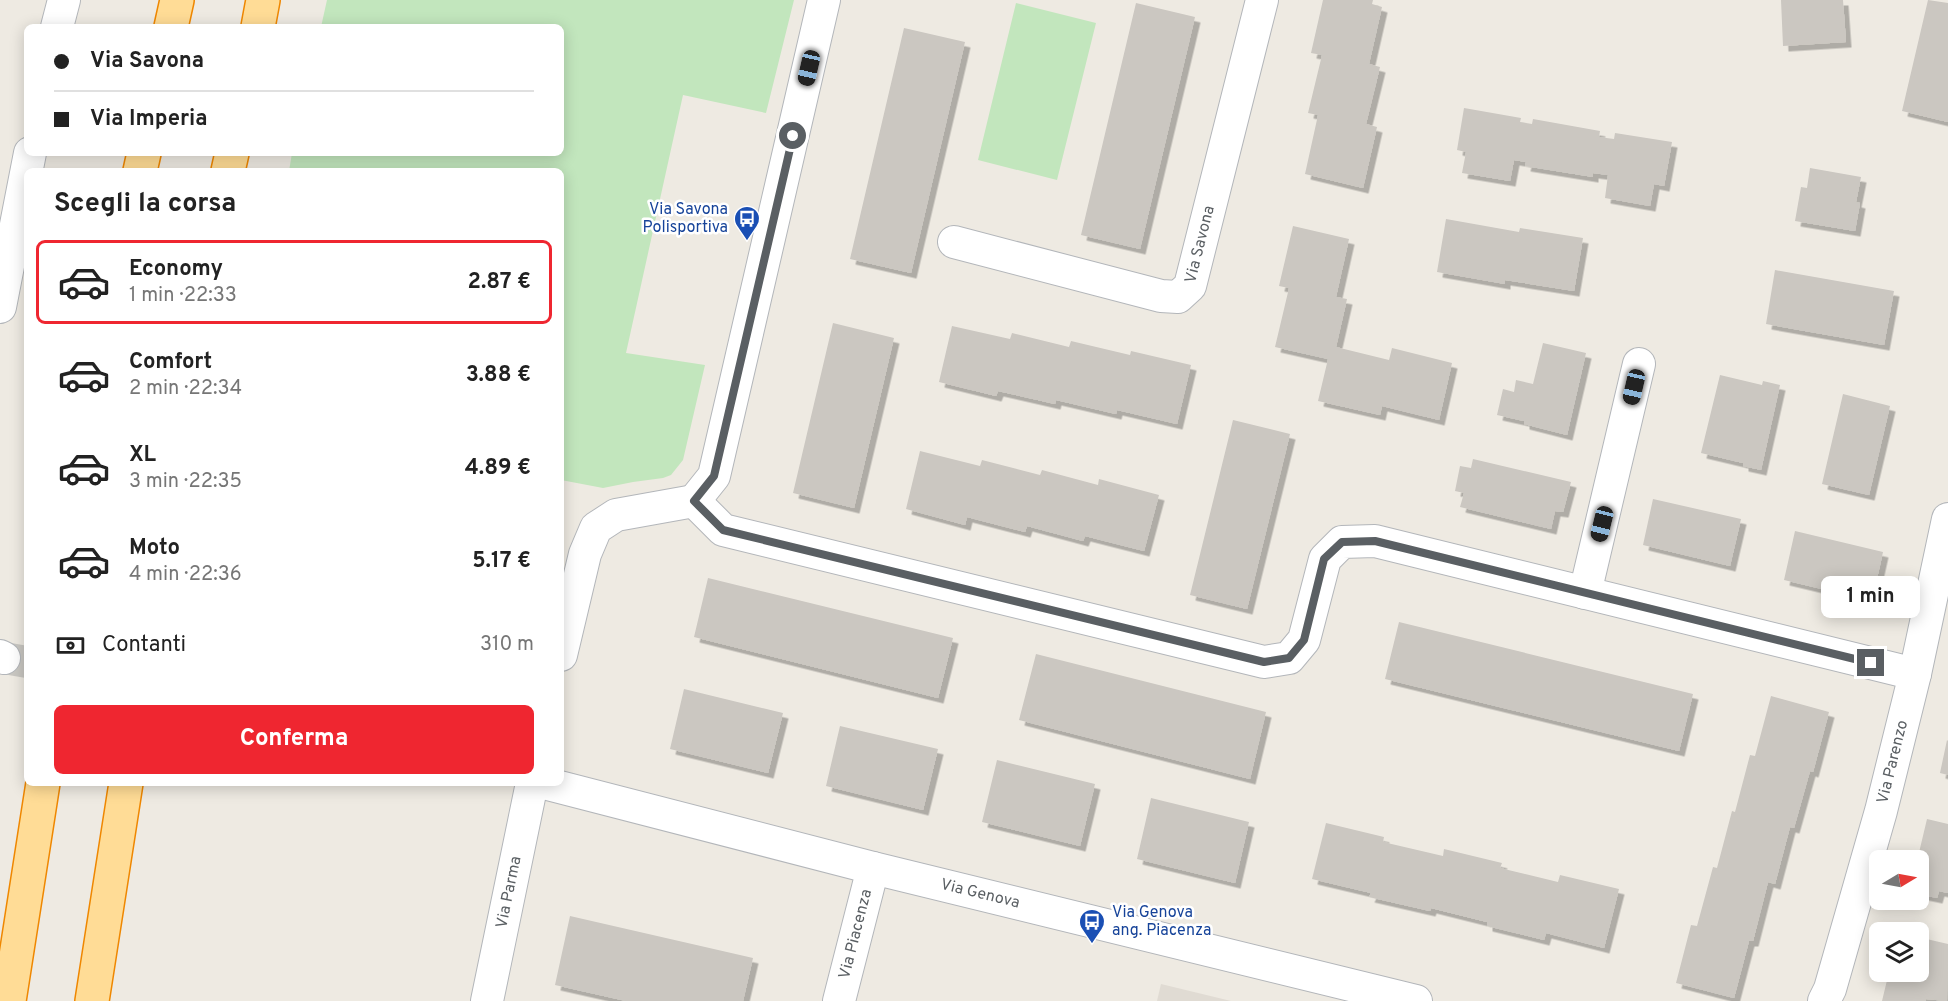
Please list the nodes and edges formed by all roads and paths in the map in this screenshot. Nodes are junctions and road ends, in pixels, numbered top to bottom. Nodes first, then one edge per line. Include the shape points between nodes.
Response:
1 (64, 0) edge
2 (177, 0) edge
3 (263, 0) edge
4 (824, 0) edge
5 (1262, 0) edge
6 (58, 24) edge
7 (172, 24) edge
8 (259, 24) edge
9 (24, 184) edge
10 (954, 242) dead end
11 (0, 307) edge
12 (1640, 364) dead end
13 (694, 501) junction
14 (1948, 519) edge
15 (1585, 593) junction
16 (564, 642) edge
17 (1914, 674) junction
18 (43, 786) edge
19 (126, 786) edge
20 (531, 786) edge
21 (556, 786) edge
22 (873, 868) junction
23 (9, 1001) edge
24 (92, 1001) edge
25 (487, 1001) edge
26 (839, 1001) edge
27 (1416, 1001) edge
28 (1824, 1001) edge

1 - 6 street
2 - 7 highway
3 - 8 highway
4 - 13 street via 714,476
5 - 10 street, Via Savona via 1190,286 1178,297 1161,296
9 - 11 street
12 - 15 street
13 - 15 street via 723,530 1264,662 1289,658 1304,640 1324,559 1342,542 1375,541
13 - 16 street via 616,515 596,528 585,554
14 - 17 street, Via Parenzo
15 - 17 street
17 - 28 street, Via Parenzo via 1881,811
18 - 23 highway
19 - 24 highway
20 - 25 street, Via Parma
21 - 22 street, Via Genova
22 - 26 street, Via Piacenza
22 - 27 street, Via Genova

